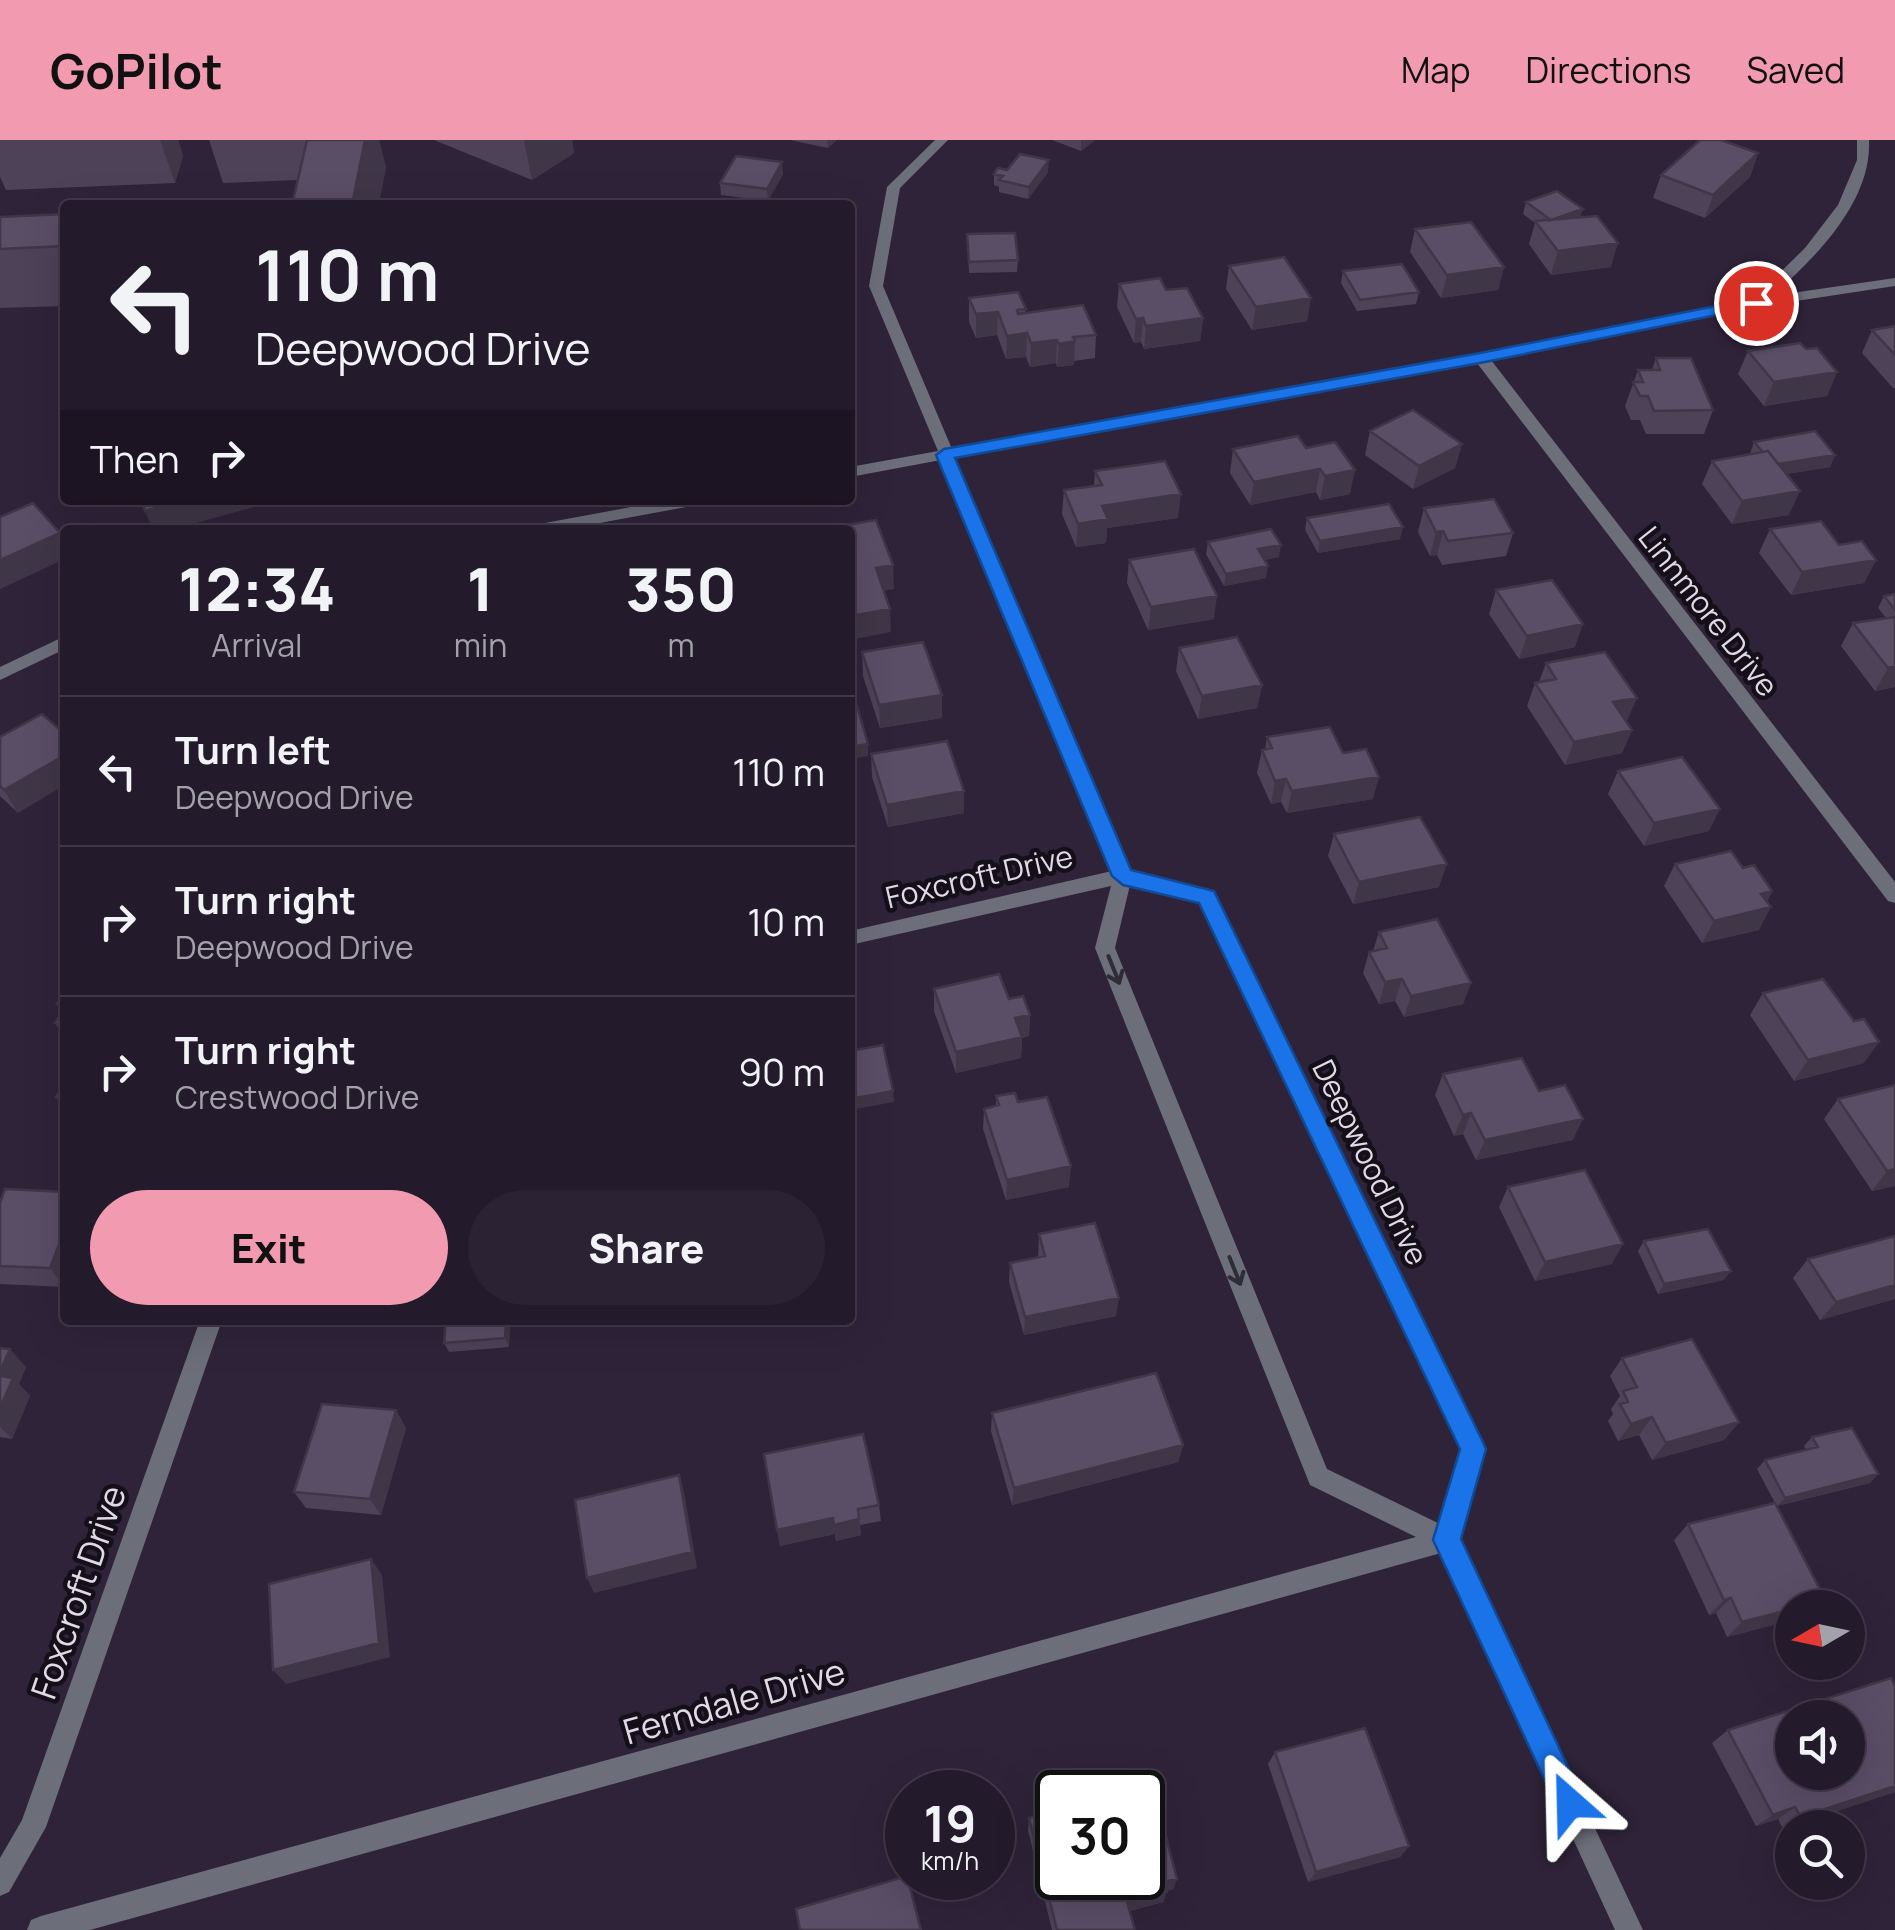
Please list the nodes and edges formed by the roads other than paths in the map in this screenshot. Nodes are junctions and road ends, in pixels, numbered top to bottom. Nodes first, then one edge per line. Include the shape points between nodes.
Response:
1 (942, 140) edge
2 (1862, 140) edge
3 (1895, 282) edge
4 (1756, 303) junction
5 (1480, 358) junction
6 (944, 455) junction
7 (855, 471) edge
8 (670, 505) edge
9 (561, 525) edge
10 (60, 644) edge
11 (0, 674) edge
12 (1123, 876) junction
13 (1895, 896) edge
14 (855, 937) edge
15 (209, 1325) edge
16 (1447, 1540) junction
17 (0, 1883) edge
18 (41, 1930) edge
19 (1630, 1930) edge

1 - 6 street via 894,187 876,286
2 - 4 street via 1866,154 1839,214 1797,269
3 - 4 street
4 - 5 street
5 - 6 street
5 - 13 street, Linnmore Drive
6 - 7 street
6 - 12 street
8 - 9 street
10 - 11 street
12 - 14 street, Foxcroft Drive
12 -> 16 street via 1105,948 1318,1477
12 - 16 street, Deepwood Drive via 1206,896 1473,1449
15 - 17 street, Foxcroft Drive via 33,1827
16 - 18 street, Ferndale Drive
16 - 19 street

